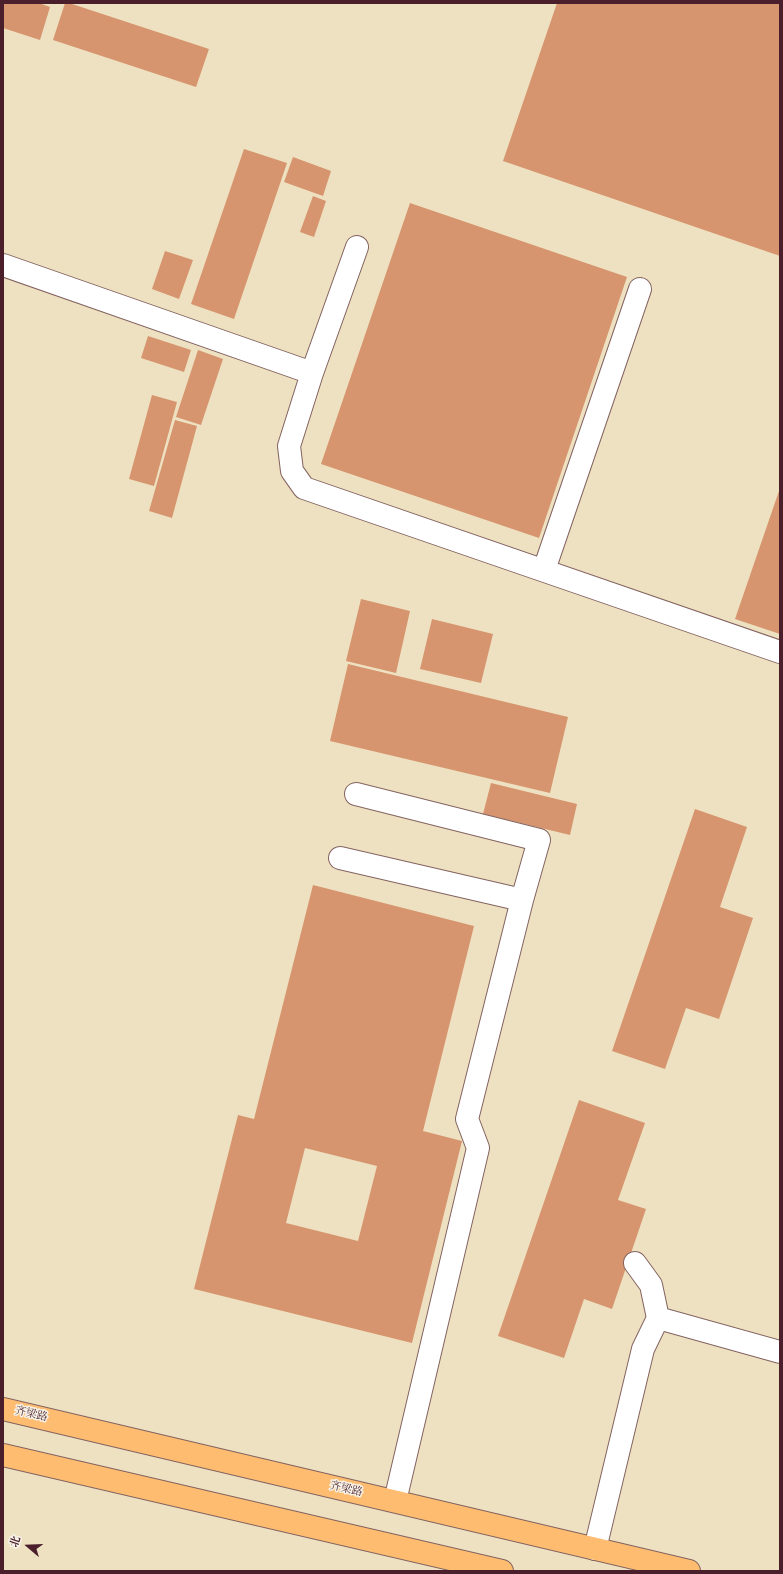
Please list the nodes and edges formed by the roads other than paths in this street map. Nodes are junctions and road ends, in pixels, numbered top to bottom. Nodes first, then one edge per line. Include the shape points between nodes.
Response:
1 (357, 247) dead end
2 (3, 265) edge
3 (640, 289) dead end
4 (312, 373) junction
5 (544, 570) junction
6 (780, 652) edge
7 (356, 794) dead end
8 (340, 858) dead end
9 (522, 900) junction
10 (635, 1262) dead end
11 (658, 1318) junction
12 (780, 1352) edge
13 (3, 1409) edge
14 (3, 1455) edge
15 (395, 1501) junction
16 (595, 1549) junction
17 (449, 1565) edge
18 (502, 1571) edge
19 (689, 1571) edge

1 - 4 lane
2 - 4 lane
3 - 5 lane
4 - 5 lane via 289,446 292,471 304,488
5 - 6 lane
7 - 9 lane via 538,840
8 - 9 lane
9 - 15 lane via 467,1119 478,1148
10 - 11 lane via 651,1285
11 - 12 lane
11 - 16 lane via 643,1349
13 - 15 main road, 齐梁路
14 - 17 main road
15 - 16 main road, 齐梁路
16 - 19 main road, 齐梁路
17 - 18 main road

